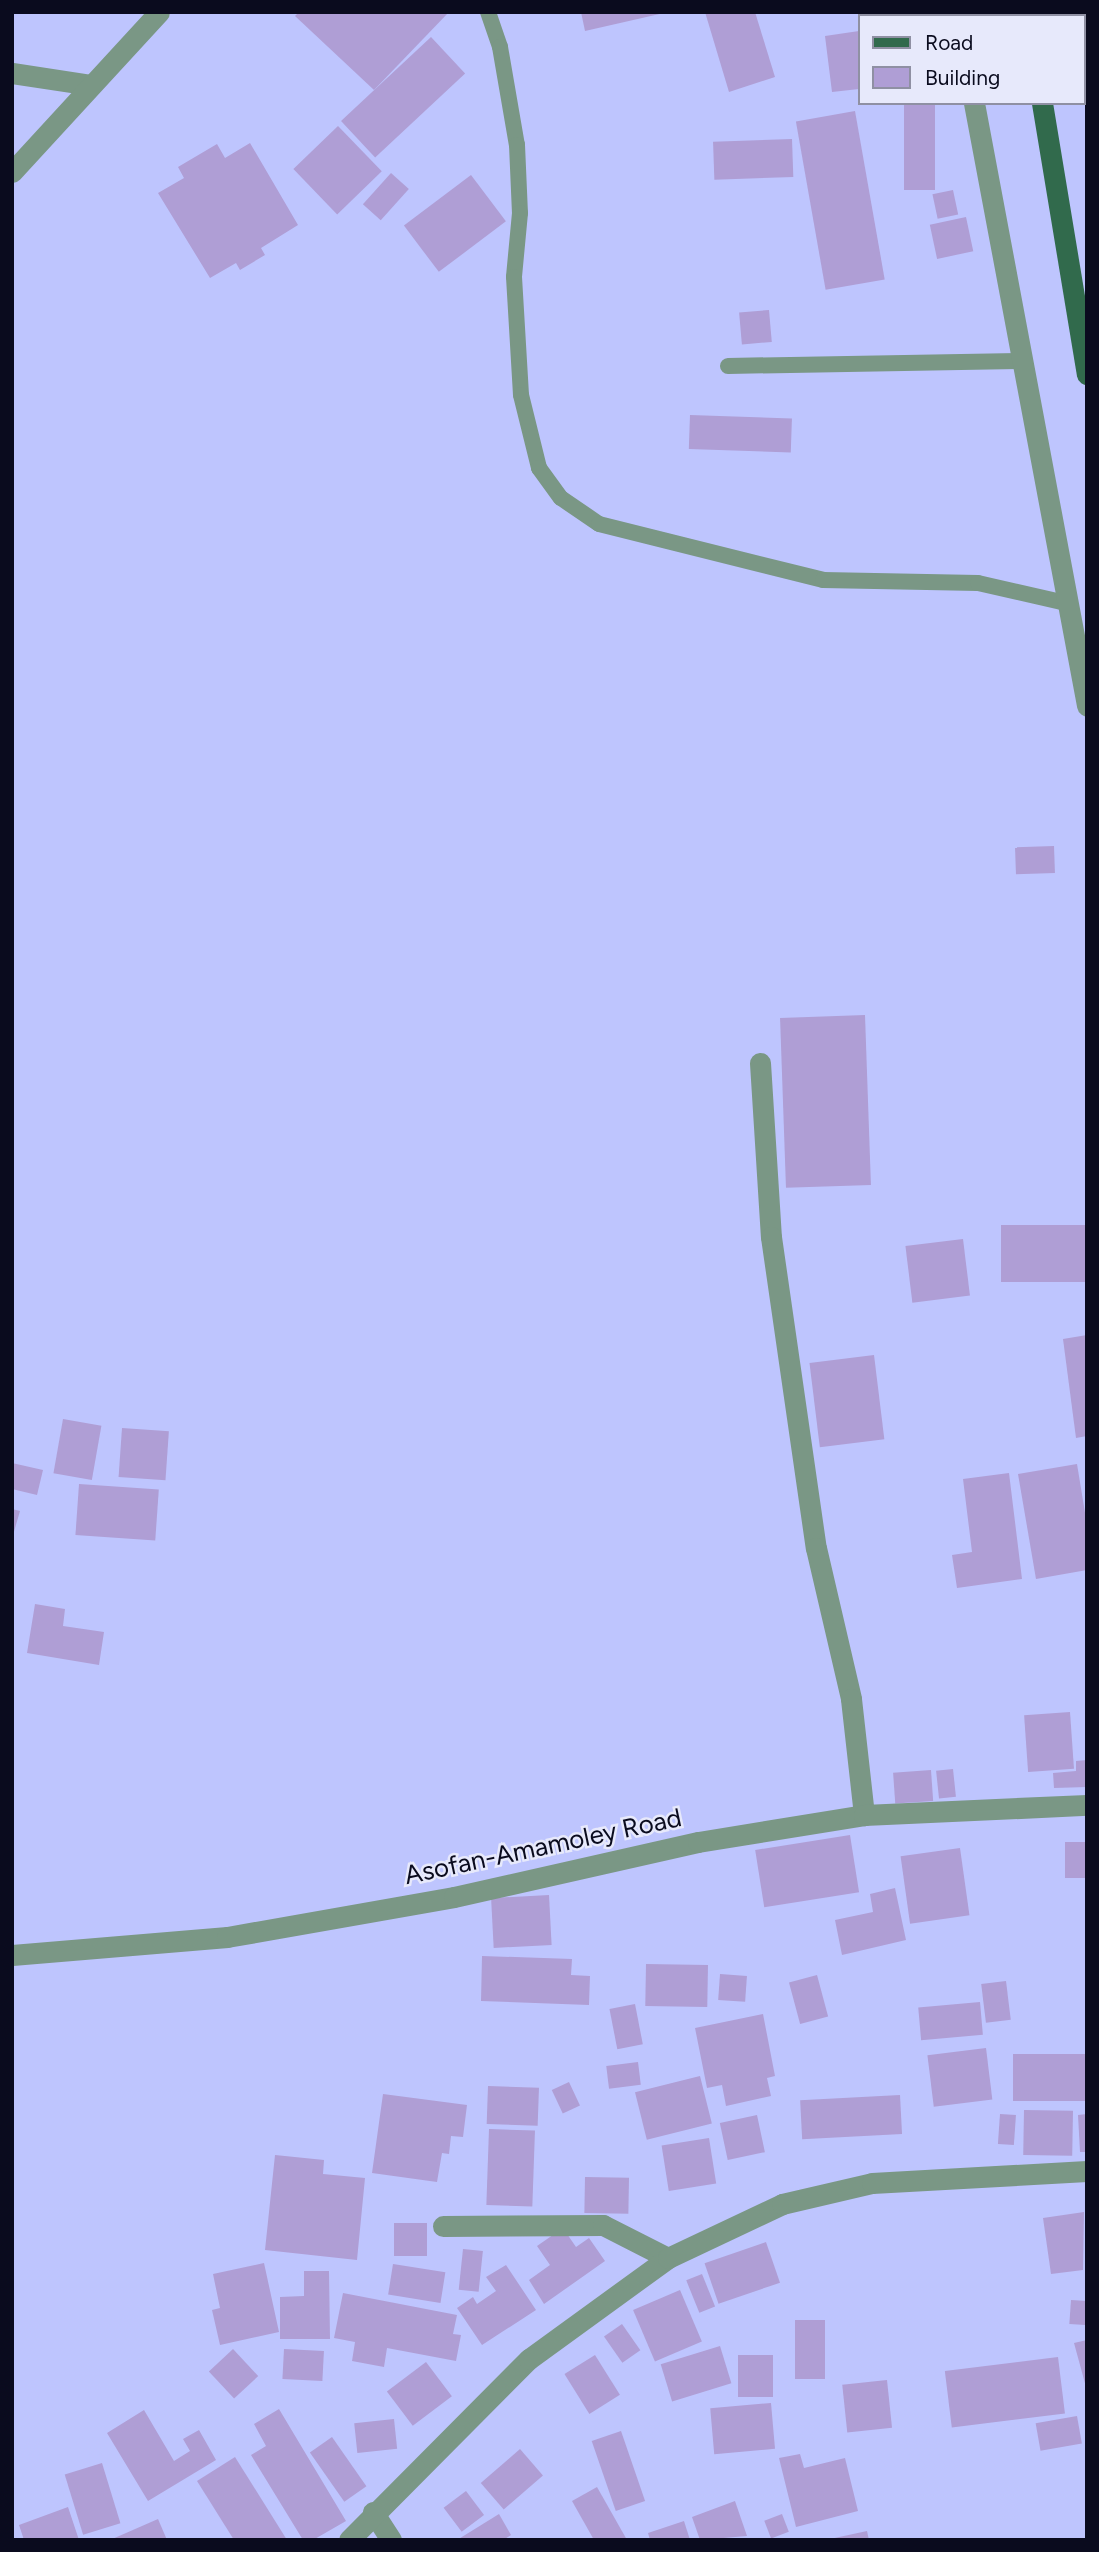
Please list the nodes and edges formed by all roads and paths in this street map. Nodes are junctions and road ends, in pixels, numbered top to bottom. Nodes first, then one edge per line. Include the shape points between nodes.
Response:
1 (159, 12) edge
2 (488, 12) edge
3 (12, 73) edge
4 (90, 85) junction
5 (974, 105) edge
6 (1042, 105) edge
7 (12, 172) edge
8 (1020, 361) junction
9 (728, 366) dead end
10 (1087, 374) edge
11 (1066, 603) junction
12 (1087, 705) edge
13 (760, 1063) dead end
14 (1087, 1805) edge
15 (864, 1815) junction
16 (12, 1955) edge
17 (1087, 2171) edge
18 (443, 2226) dead end
19 (668, 2258) junction
20 (373, 2512) junction
21 (349, 2540) edge
22 (391, 2540) edge

1 - 4 street
2 - 11 lane via 500,47 517,145 520,213 514,277 521,395 539,468 561,498 599,524 823,580 978,583
3 - 4 street
4 - 7 street
5 - 8 street
6 - 10 main road
8 - 9 lane
8 - 11 street
11 - 12 street
13 - 15 street via 771,1237 816,1548 851,1699
14 - 15 street, Asofan-Amamoley Road
15 - 16 street, Asofan-Amamoley Road via 698,1842 454,1897 227,1937
17 - 19 street via 872,2183 782,2204
18 - 19 street via 603,2225
19 - 20 street via 530,2358
20 - 21 street
20 - 22 street

